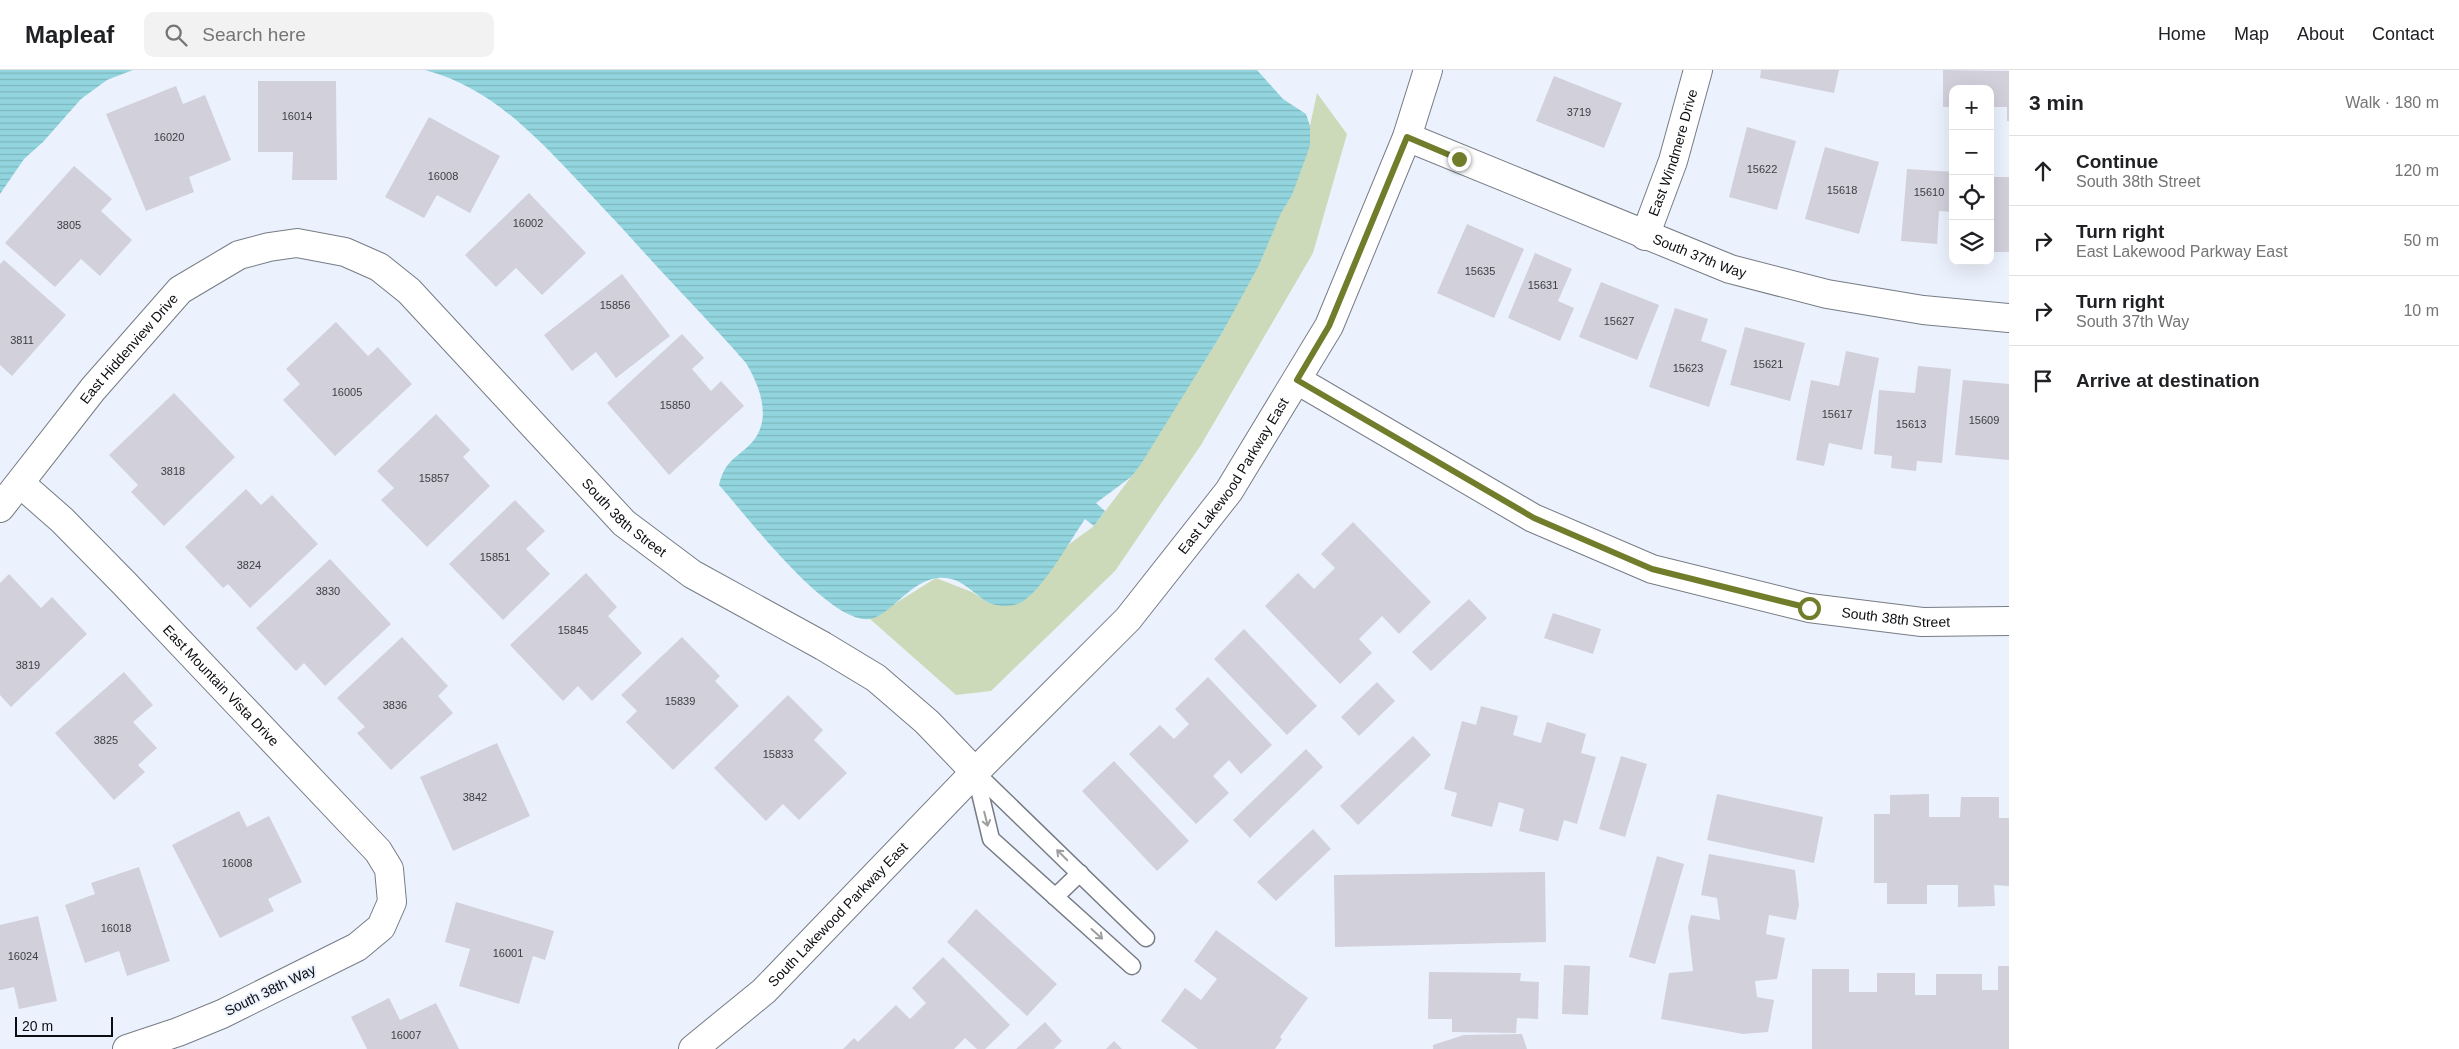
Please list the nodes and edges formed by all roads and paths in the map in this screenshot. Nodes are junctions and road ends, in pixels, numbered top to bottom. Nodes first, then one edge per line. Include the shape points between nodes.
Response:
1 (1428, 70) edge
2 (1698, 70) edge
3 (1407, 137) junction
4 (1645, 236) junction
5 (297, 244) joint
6 (2009, 318) edge
7 (1297, 380) junction
8 (21, 484) junction
9 (0, 508) edge
10 (2009, 620) edge
11 (975, 772) junction
12 (1080, 873) junction
13 (1055, 897) junction
14 (392, 902) joint
15 (1146, 938) dead end
16 (1132, 966) dead end
17 (127, 1049) edge
18 (693, 1049) edge

1 - 3 street, East Lakewood Parkway East
2 - 4 street, East Windmere Drive via 1672,161
3 - 4 street, South 37th Way
3 - 7 street, East Lakewood Parkway East via 1329,326
4 - 6 street, South 37th Way via 1730,269 1827,294 1923,310
5 - 8 street, East Hiddenview Drive via 239,254 180,290 93,389
5 - 11 street, South 38th Street via 345,252 379,267 409,291 624,523 692,574 876,678 927,722
7 - 10 street, South 38th Street via 1534,518 1652,569 1809,608 1922,622
7 - 11 street, East Lakewood Parkway East via 1229,491 1128,619
8 - 9 street, East Hiddenview Drive
8 - 14 street, East Mountain Vista Drive via 124,583 378,851 389,869
12 -> 11 lane
11 -> 13 lane via 991,840
11 - 18 street, South Lakewood Parkway East via 764,991
12 - 13 lane
12 - 15 lane
13 -> 16 lane
14 - 17 street, South 38th Way via 381,927 357,947 222,1014

